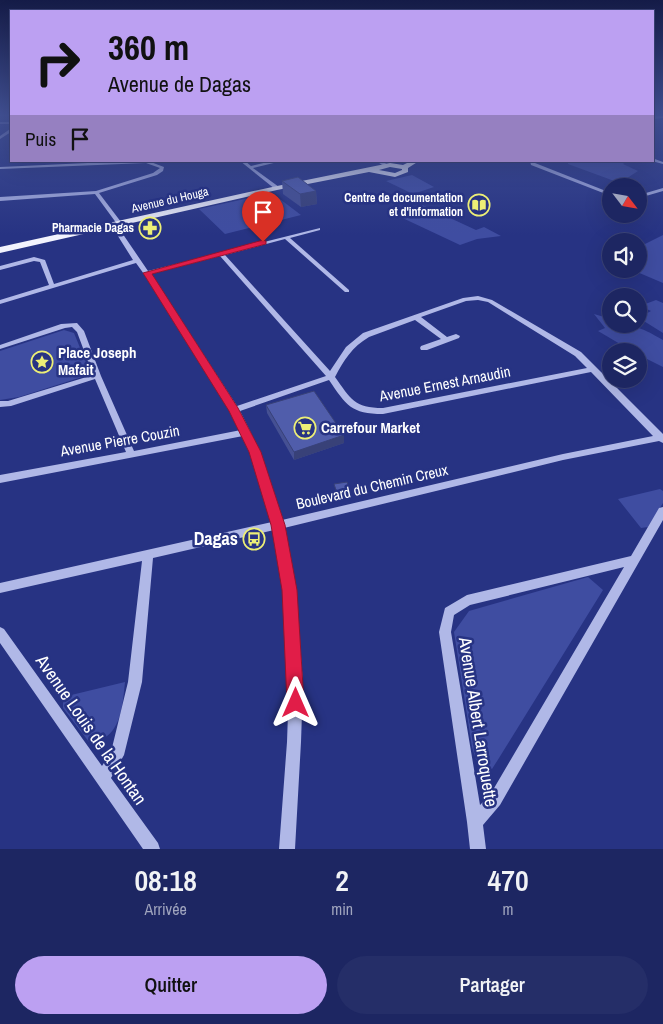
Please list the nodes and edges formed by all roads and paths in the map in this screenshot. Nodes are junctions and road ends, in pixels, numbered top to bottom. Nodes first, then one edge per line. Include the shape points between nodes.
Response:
1 (243, 162) edge
2 (275, 162) edge
3 (408, 162) edge
4 (412, 162) edge
5 (533, 163) edge
6 (383, 166) edge
7 (250, 167) junction
8 (404, 167) junction
9 (0, 168) edge
10 (277, 188) junction
11 (663, 189) edge
12 (602, 190) edge
13 (96, 192) junction
14 (648, 194) edge
15 (0, 199) edge
16 (117, 224) junction
17 (318, 229) dead end
18 (286, 237) junction
19 (0, 250) edge
20 (221, 254) junction
21 (137, 261) junction
22 (0, 268) edge
23 (147, 273) junction
24 (52, 286) junction
25 (347, 291) dead end
26 (0, 302) edge
27 (416, 317) junction
28 (456, 336) dead end
29 (445, 339) junction
30 (0, 347) edge
31 (424, 348) dead end
32 (593, 369) junction
33 (97, 376) junction
34 (331, 377) junction
35 (0, 404) edge
36 (234, 410) junction
37 (246, 432) junction
38 (662, 438) edge
39 (131, 454) junction
40 (0, 479) edge
41 (663, 512) edge
42 (278, 525) junction
43 (148, 554) junction
44 (634, 560) junction
45 (0, 588) edge
46 (0, 633) edge
47 (102, 779) junction
48 (475, 822) junction
49 (152, 849) edge
50 (287, 849) edge
51 (478, 849) edge

1 - 7 street
2 - 7 street
3 - 6 main road
4 - 8 main road
5 - 12 street
6 - 8 main road
6 - 8 main road via 387,174 399,174 406,171
6 - 10 main road, Avenue du Houga
7 - 10 street
9 - 13 street via 146,162 162,167 155,174
10 - 16 main road, Avenue du Houga
11 - 14 street
13 - 15 street
13 - 16 street
16 - 19 main road, Avenue du Houga
16 - 21 street
17 - 18 street
18 - 20 street
18 - 25 street
20 - 23 street
20 - 34 street, Avenue Ernest Arnaudin
21 - 23 street
21 - 24 street
22 - 24 street via 34,259 43,261
23 - 36 street
24 - 26 street
27 - 29 street
27 - 32 street via 465,299 490,301 578,354
27 - 34 street via 366,335 352,344 342,354
28 - 29 street
29 - 31 street
30 - 33 street via 74,325 80,330
32 - 34 street, Avenue Ernest Arnaudin via 383,411 356,407
32 - 38 street
33 - 35 street
33 - 39 street
34 - 36 street
36 - 37 street
37 - 39 street, Avenue Pierre Couzin
37 - 42 street
38 - 42 street, Boulevard du Chemin Creux via 563,457
39 - 40 street, Avenue Pierre Couzin
41 - 44 street, Avenue Albert Larroquette
42 - 43 street, Boulevard du Chemin Creux
42 - 50 street via 290,590 296,684
43 - 45 street, Boulevard du Chemin Creux
43 - 47 street via 135,682 117,755
44 - 48 street, Avenue Albert Larroquette via 495,800
44 - 48 street, Avenue Albert Larroquette via 467,600 449,612 445,632
46 - 47 street, Avenue Louis de la Hontan
47 - 49 street, Avenue Louis de la Hontan
48 - 51 street, Avenue Albert Larroquette

